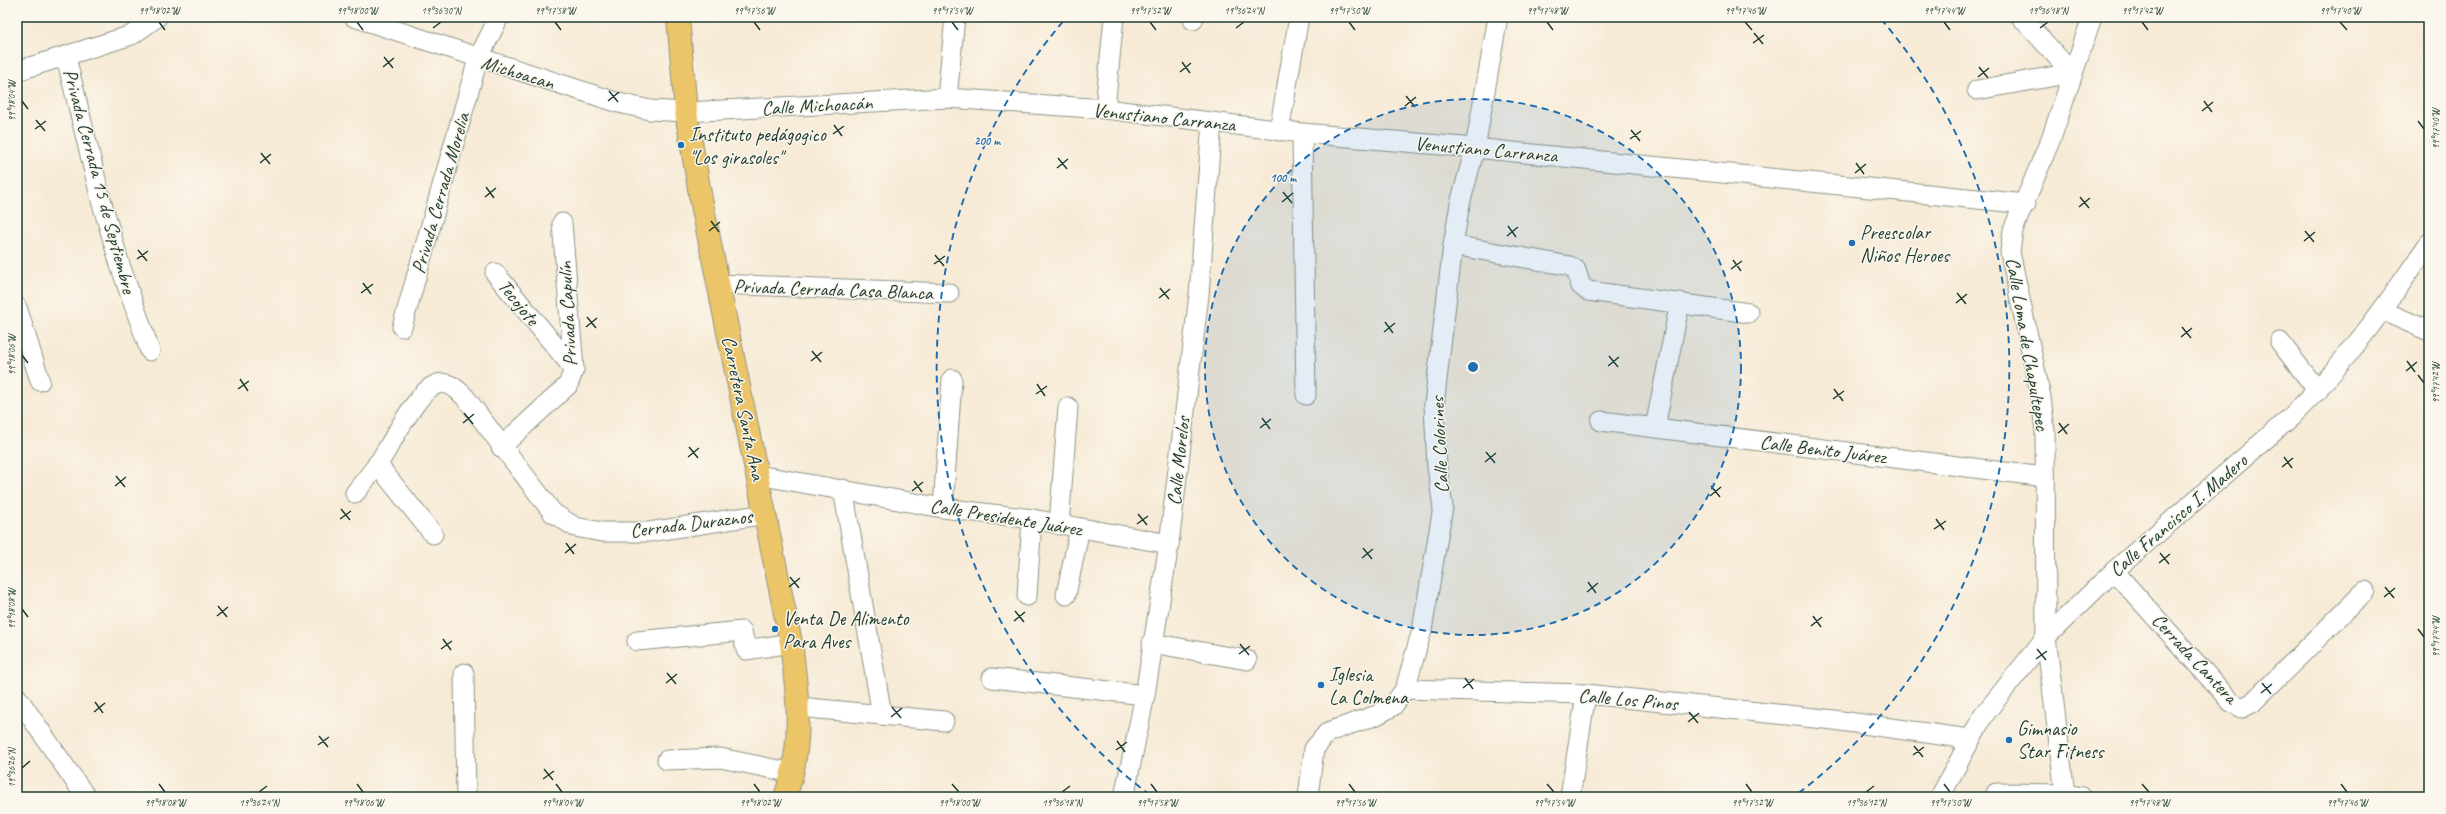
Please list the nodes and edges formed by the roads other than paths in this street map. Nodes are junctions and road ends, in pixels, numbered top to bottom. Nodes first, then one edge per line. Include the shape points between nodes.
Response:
1 (157, 17) edge
2 (354, 17) edge
3 (500, 17) edge
4 (678, 17) edge
5 (955, 17) edge
6 (1114, 17) edge
7 (1299, 17) edge
8 (1498, 17) edge
9 (2021, 17) edge
10 (2092, 17) edge
11 (66, 57) junction
12 (478, 59) junction
13 (17, 71) edge
14 (2072, 73) junction
15 (1977, 90) dead end
16 (947, 98) junction
17 (1105, 110) junction
18 (686, 112) junction
19 (1212, 122) junction
20 (1279, 130) junction
21 (1302, 133) junction
22 (1475, 148) junction
23 (2026, 204) junction
24 (562, 223) dead end
25 (2429, 243) edge
26 (1453, 245) junction
27 (495, 273) dead end
28 (718, 284) junction
29 (949, 293) dead end
30 (1680, 302) junction
31 (17, 307) edge
32 (2383, 311) junction
33 (1749, 313) dead end
34 (402, 327) dead end
35 (2429, 331) edge
36 (2280, 342) dead end
37 (150, 351) dead end
38 (574, 369) junction
39 (952, 379) dead end
40 (40, 381) dead end
41 (2318, 391) junction
42 (1306, 395) dead end
43 (1068, 407) dead end
44 (1601, 421) dead end
45 (1655, 427) junction
46 (500, 447) junction
47 (377, 464) junction
48 (758, 475) junction
49 (2045, 477) junction
50 (843, 489) junction
51 (355, 493) dead end
52 (943, 508) junction
53 (766, 514) junction
54 (1032, 519) junction
55 (1060, 524) junction
56 (1080, 528) junction
57 (433, 534) dead end
58 (1169, 544) junction
59 (2114, 571) junction
60 (2365, 591) dead end
61 (1066, 595) dead end
62 (1027, 596) dead end
63 (2046, 637) junction
64 (638, 641) dead end
65 (791, 643) junction
66 (1152, 643) junction
67 (1247, 660) dead end
68 (464, 673) dead end
69 (992, 678) dead end
70 (1405, 688) junction
71 (1586, 694) junction
72 (1145, 695) junction
73 (17, 697) edge
74 (799, 707) junction
75 (882, 715) junction
76 (944, 721) dead end
77 (1969, 739) junction
78 (667, 760) dead end
79 (793, 774) junction
80 (1996, 793) dead end
81 (2074, 795) edge
82 (86, 797) edge
83 (466, 797) edge
84 (785, 797) edge
85 (1124, 797) edge
86 (1308, 797) edge
87 (1570, 797) edge
88 (1940, 797) edge

1 - 11 street via 132,35
2 - 12 street, Michoacan
3 - 12 street, Privada Cerrada Morelia
4 - 18 main road, Carretera Santa Ana
5 - 16 street
6 - 17 street
7 - 20 street
8 - 22 street, Calle Colorines
9 - 14 street
10 - 14 street, Calle Loma de Chapultepec
11 - 13 street
11 - 37 street, Privada Cerrada 15 de Septiembre via 101,200
12 - 18 street, Michoacan via 619,103 650,110
12 - 34 street, Privada Cerrada Morelia
14 - 15 street
14 - 23 street, Calle Loma de Chapultepec via 2052,136
16 - 17 street, Venustiano Carranza
16 - 18 street, Calle Michoacán
17 - 19 street, Venustiano Carranza
18 - 28 main road, Carretera Santa Ana
19 - 20 street, Venustiano Carranza
19 - 58 street, Calle Morelos via 1199,295
20 - 21 street, Venustiano Carranza
21 - 22 street, Venustiano Carranza
21 - 42 street
22 - 23 street, Venustiano Carranza
22 - 26 street, Calle Colorines via 1460,204
23 - 49 street, Calle Loma de Chapultepec via 2013,230 2010,252 2041,397 2045,431
24 - 38 street, Privada Capulín
25 - 32 street, Calle Francisco I. Madero
26 - 30 street via 1570,266 1576,270 1581,286 1588,291
26 - 70 street, Calle Colorines via 1434,405 1442,507 1422,630
27 - 38 street, Tecojote
28 - 29 street, Privada Cerrada Casa Blanca
28 - 48 main road, Carretera Santa Ana
30 - 33 street
30 - 45 street
31 - 40 street
32 - 35 street
32 - 41 street, Calle Francisco I. Madero
36 - 41 street
38 - 46 street, Privada Capulín via 568,386
39 - 52 street
41 - 59 street, Calle Francisco I. Madero
43 - 55 street
44 - 45 street, Calle Benito Juárez
45 - 49 street, Calle Benito Juárez
46 - 47 street, Cerrada Duraznos via 465,397 454,386 444,383 432,386 422,395
46 - 53 street, Cerrada Duraznos via 553,513 575,527 602,532 649,532
47 - 51 street
47 - 57 street
48 - 50 street, Calle Presidente Juárez
48 - 53 main road, Carretera Santa Ana
49 - 63 street, Calle Loma de Chapultepec
50 - 52 street, Calle Presidente Juárez
50 - 75 street
52 - 54 street, Calle Presidente Juárez
53 - 65 main road, Carretera Santa Ana
54 - 55 street, Calle Presidente Juárez
54 - 62 street
55 - 56 street, Calle Presidente Juárez
56 - 58 street, Calle Presidente Juárez
56 - 61 street
58 - 66 street, Calle Morelos
59 - 60 street, Cerrada Cantera via 2231,702 2242,708 2252,703
59 - 63 street, Calle Francisco I. Madero
63 - 77 street, Calle Francisco I. Madero via 1983,716
63 - 81 street, Calle Loma de Chapultepec
64 - 65 street via 742,631 746,650
65 - 74 main road, Carretera Santa Ana
66 - 67 street
66 - 72 street, Calle Morelos
68 - 83 street
69 - 72 street
70 - 71 street, Calle Los Pinos
70 - 86 street, Calle Colorines via 1393,706 1377,715 1328,732 1314,749
71 - 77 street, Calle Los Pinos via 1834,720
71 - 87 street
72 - 85 street, Calle Morelos
73 - 82 street
74 - 75 street
74 - 79 main road, Carretera Santa Ana
75 - 76 street
77 - 88 street, Calle Francisco I. Madero
78 - 79 street via 720,758
79 - 84 main road, Carretera Santa Ana
80 - 81 street

